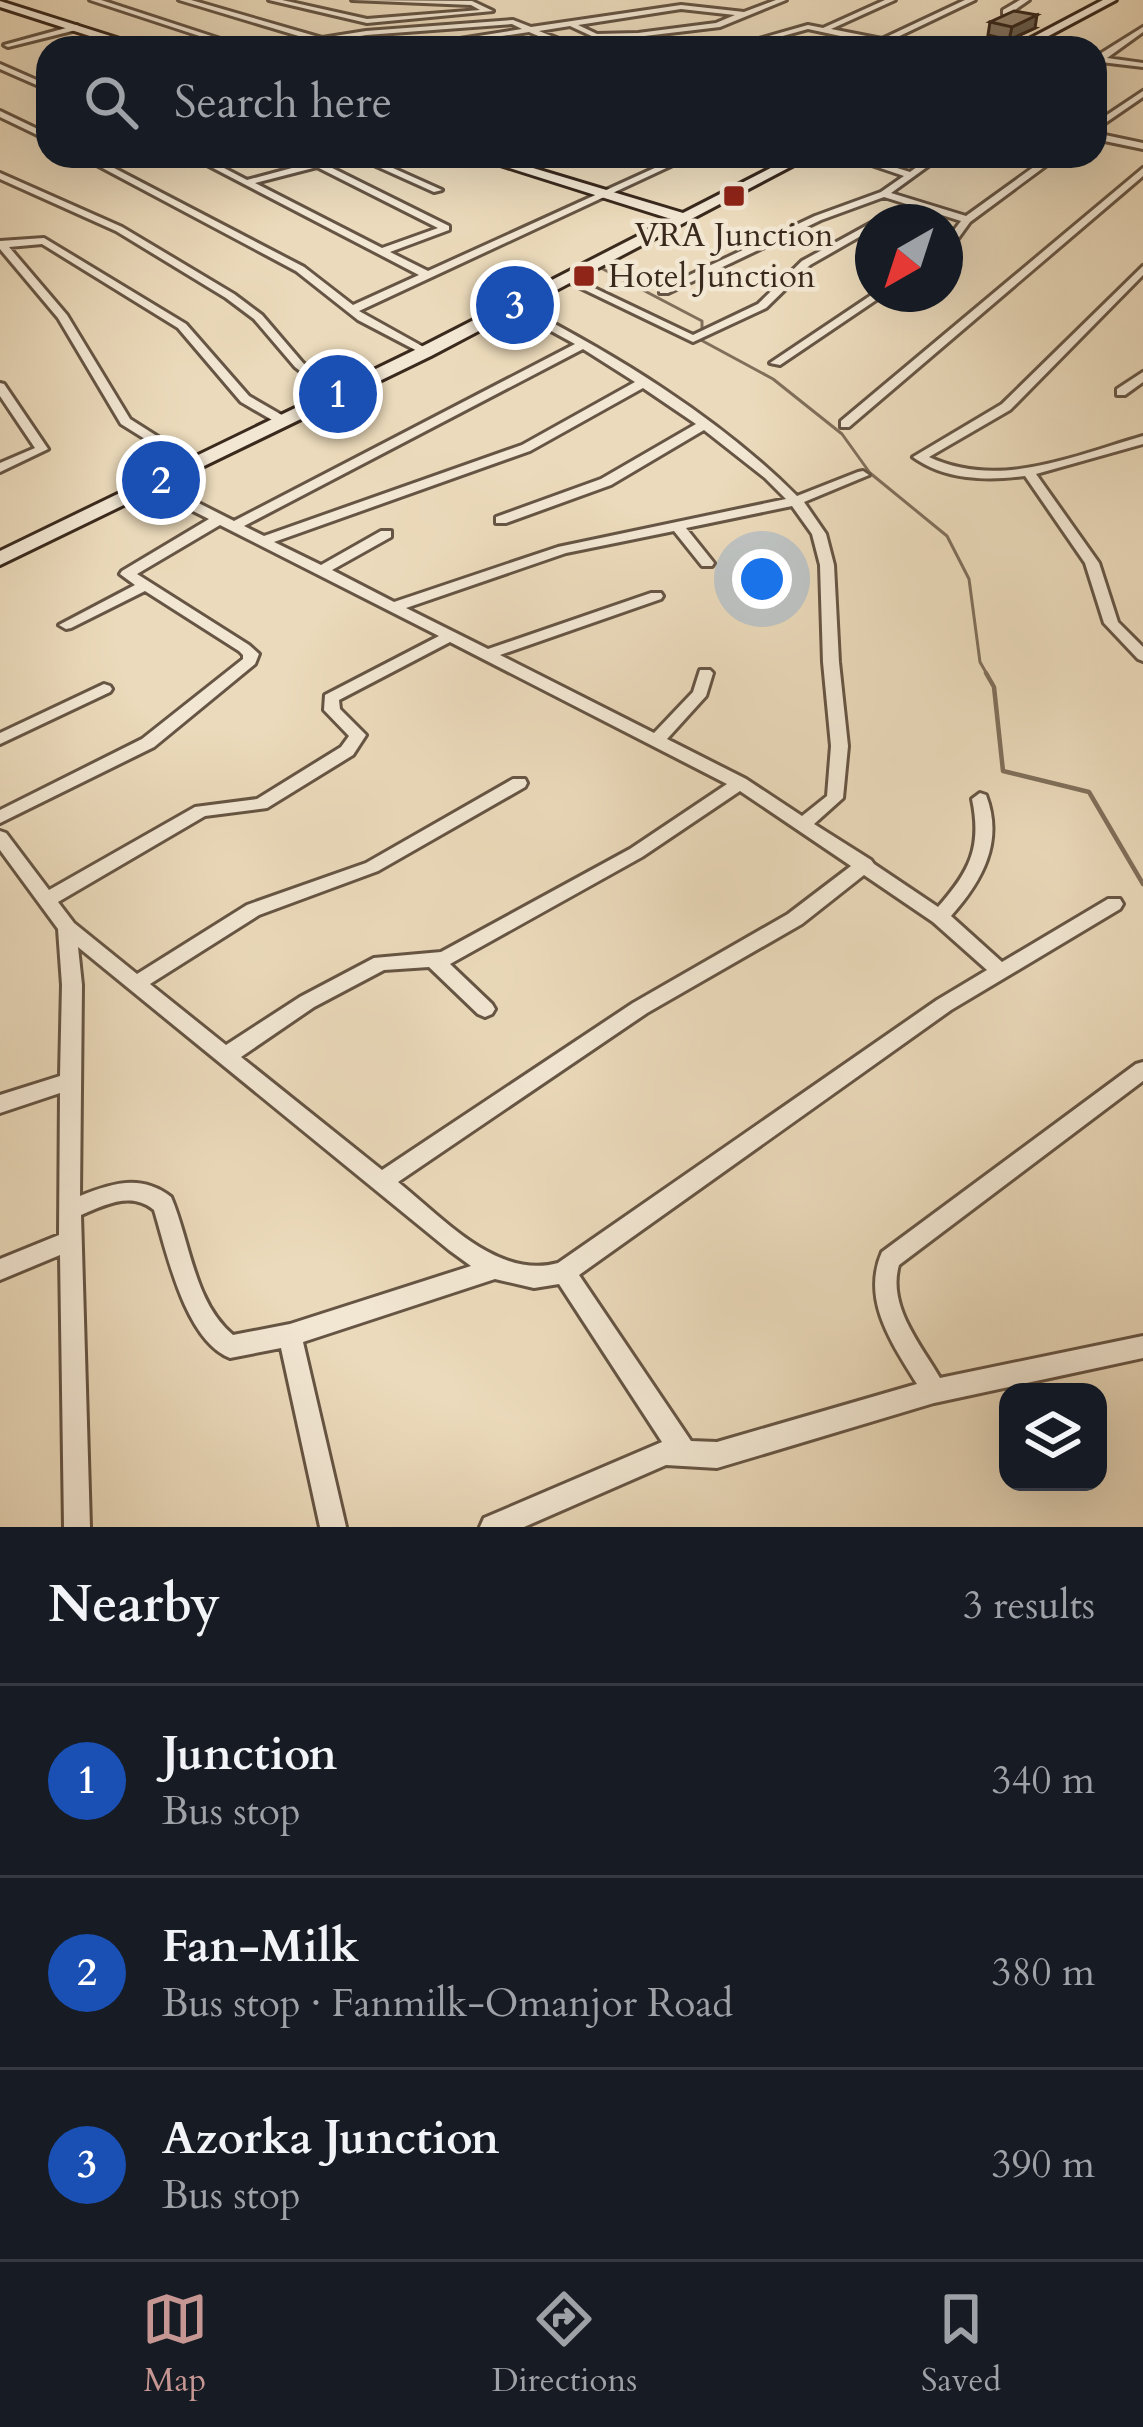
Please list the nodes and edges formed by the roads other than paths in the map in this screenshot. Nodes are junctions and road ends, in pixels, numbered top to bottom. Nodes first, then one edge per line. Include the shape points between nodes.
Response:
1 (94, 0) edge
2 (183, 0) edge
3 (273, 0) edge
4 (356, 0) edge
5 (653, 0) edge
6 (782, 0) edge
7 (891, 0) edge
8 (971, 0) edge
9 (1025, 0) edge
10 (1112, 0) edge
11 (0, 4) edge
12 (422, 4) junction
13 (677, 8) junction
14 (301, 9) junction
15 (1006, 12) edge
16 (488, 13) junction
17 (742, 14) junction
18 (422, 16) junction
19 (620, 18) junction
20 (257, 20) junction
21 (513, 22) junction
22 (572, 25) junction
23 (77, 27) junction
24 (696, 28) junction
25 (825, 29) junction
26 (1143, 29) edge
27 (536, 31) junction
28 (636, 34) junction
29 (103, 36) edge
30 (206, 36) edge
31 (307, 36) edge
32 (363, 36) edge
33 (498, 36) edge
34 (546, 36) edge
35 (640, 36) edge
36 (714, 36) edge
37 (773, 36) edge
38 (856, 36) edge
39 (893, 36) edge
40 (1044, 36) edge
41 (4, 43) edge
42 (25, 52) dead end
43 (1107, 53) edge
44 (1107, 61) edge
45 (1143, 65) edge
46 (0, 66) edge
47 (36, 82) edge
48 (1143, 92) edge
49 (0, 114) edge
50 (1107, 121) edge
51 (36, 131) edge
52 (1107, 135) edge
53 (1143, 146) edge
54 (107, 168) edge
55 (219, 168) edge
56 (302, 168) edge
57 (326, 168) edge
58 (386, 168) edge
59 (520, 168) edge
60 (664, 168) edge
61 (780, 168) edge
62 (888, 168) edge
63 (918, 168) edge
64 (1038, 168) edge
65 (1143, 171) edge
66 (908, 174) junction
67 (0, 176) edge
68 (248, 182) junction
69 (437, 190) dead end
70 (610, 194) junction
71 (884, 194) junction
72 (908, 203) joint
73 (680, 217) junction
74 (967, 220) junction
75 (963, 225) edge
76 (855, 235) edge
77 (0, 244) edge
78 (381, 252) junction
79 (1143, 269) edge
80 (429, 276) junction
81 (565, 278) junction
82 (664, 291) dead end
83 (513, 306) junction
84 (354, 309) junction
85 (855, 311) edge
86 (584, 344) junction
87 (425, 352) junction
88 (776, 363) dead end
89 (1143, 376) edge
90 (640, 385) junction
91 (0, 386) edge
92 (1121, 392) dead end
93 (338, 394) junction
94 (283, 421) junction
95 (703, 424) junction
96 (845, 424) dead end
97 (1143, 440) edge
98 (195, 464) junction
99 (0, 468) edge
100 (1029, 473) junction
101 (863, 476) dead end
102 (152, 485) junction
103 (795, 501) junction
104 (501, 520) dead end
105 (225, 523) junction
106 (677, 525) junction
107 (386, 534) dead end
108 (263, 542) junction
109 (0, 559) edge
110 (707, 563) dead end
111 (320, 571) junction
112 (142, 587) junction
113 (656, 596) dead end
114 (393, 607) junction
115 (66, 626) dead end
116 (449, 637) junction
117 (485, 655) junction
118 (1143, 656) edge
119 (705, 673) dead end
120 (104, 689) dead end
121 (0, 739) edge
122 (656, 741) junction
123 (519, 783) dead end
124 (740, 783) junction
125 (980, 799) dead end
126 (0, 817) edge
127 (805, 823) junction
128 (0, 837) edge
129 (865, 864) junction
130 (48, 899) junction
131 (1114, 904) dead end
132 (940, 916) junction
133 (67, 928) junction
134 (436, 962) junction
135 (1001, 972) junction
136 (137, 983) junction
137 (484, 1009) dead end
138 (226, 1056) junction
139 (1143, 1070) edge
140 (70, 1081) junction
141 (0, 1104) edge
142 (384, 1180) junction
143 (70, 1210) junction
144 (70, 1240) junction
145 (494, 1269) junction
146 (0, 1270) edge
147 (564, 1272) junction
148 (290, 1335) junction
149 (1143, 1347) edge
150 (934, 1391) junction
151 (683, 1452) junction
152 (76, 1527) edge
153 (333, 1527) edge
154 (493, 1527) edge

1 - 30 street
2 - 20 street
3 - 14 street
4 - 12 street
5 - 13 street
6 - 17 street
7 - 25 street
8 - 39 street
9 - 15 street
10 - 40 street
11 - 23 street
12 - 16 street via 472,3
12 - 18 street
13 - 17 street
13 - 19 street
14 - 18 street via 367,21
14 - 20 street
16 - 18 street
16 - 21 street
17 - 24 street
19 - 22 street
19 - 28 street
20 - 31 street
21 - 27 street
21 - 32 street
22 - 27 street
22 - 28 street via 596,36
23 - 29 street
23 - 41 street
24 - 28 street
24 - 36 street
25 - 37 street
25 - 38 street
26 - 43 street
27 - 33 street
27 - 34 street
28 - 35 street
41 - 42 street
44 - 45 street
46 - 47 street
48 - 50 street
49 - 51 street
52 - 53 street
54 - 84 street via 300,268
55 - 68 street
56 - 68 street
57 - 78 street via 447,226
58 - 69 street
59 - 70 street
60 - 70 street
61 - 73 street
62 - 66 street
63 - 66 street
64 - 74 street
65 - 96 street
66 - 71 street
67 - 93 street via 119,230 230,296
68 - 78 street
70 - 73 street
70 - 80 street
71 - 72 street
71 - 82 street
72 - 74 street
73 - 81 street
74 - 75 street
76 - 81 street via 806,263 762,306 693,339
77 - 94 street via 44,241 182,326 245,398
77 - 98 street via 63,317 125,421
78 - 80 street
79 - 100 street via 1006,407 919,457 968,472
80 - 84 street
81 - 83 street
83 - 86 street
83 - 87 street
84 - 87 street
85 - 88 street
86 - 90 street
86 - 105 street
87 - 93 street
89 - 92 street
90 - 95 street
90 - 108 street via 526,448
91 - 99 street via 42,449
93 - 94 street
94 - 98 street
95 - 103 street
95 - 104 street via 607,482
97 - 100 street
98 - 102 street
100 - 118 street via 1092,563 1111,623
101 - 103 street
102 - 105 street
102 - 109 street
103 - 106 street
103 - 127 street via 818,532 830,591 843,745 835,797
105 - 108 street
105 - 112 street via 129,571
106 - 110 street
106 - 114 street via 479,574
107 - 111 street
108 - 111 street
111 - 114 street
112 - 115 street
112 - 126 street via 244,648 250,661 148,743
113 - 117 street
114 - 116 street
116 - 117 street
116 - 130 street via 331,698 332,710 358,735 346,751 261,804 201,811
117 - 122 street
119 - 122 street via 700,693
120 - 121 street
122 - 124 street
123 - 136 street via 372,867 253,910
124 - 127 street
124 - 134 street via 636,854
125 - 132 street via 987,851
127 - 129 street
128 - 130 street
129 - 132 street
129 - 142 street via 795,919 640,1008
130 - 133 street
131 - 135 street
132 - 135 street
133 - 136 street
133 - 140 street
134 - 137 street
134 - 138 street via 381,963
135 - 147 street
136 - 138 street
138 - 142 street
139 - 150 street via 890,1259 880,1275 884,1294
140 - 141 street
140 - 143 street
142 - 145 street
143 - 144 street
143 - 148 street via 130,1190 155,1196 213,1336 230,1347
144 - 146 street
144 - 152 street
145 - 147 street via 529,1278
145 - 148 street
147 - 151 street
148 - 153 street
149 - 150 street
150 - 151 street via 735,1451
151 - 154 street via 635,1462

